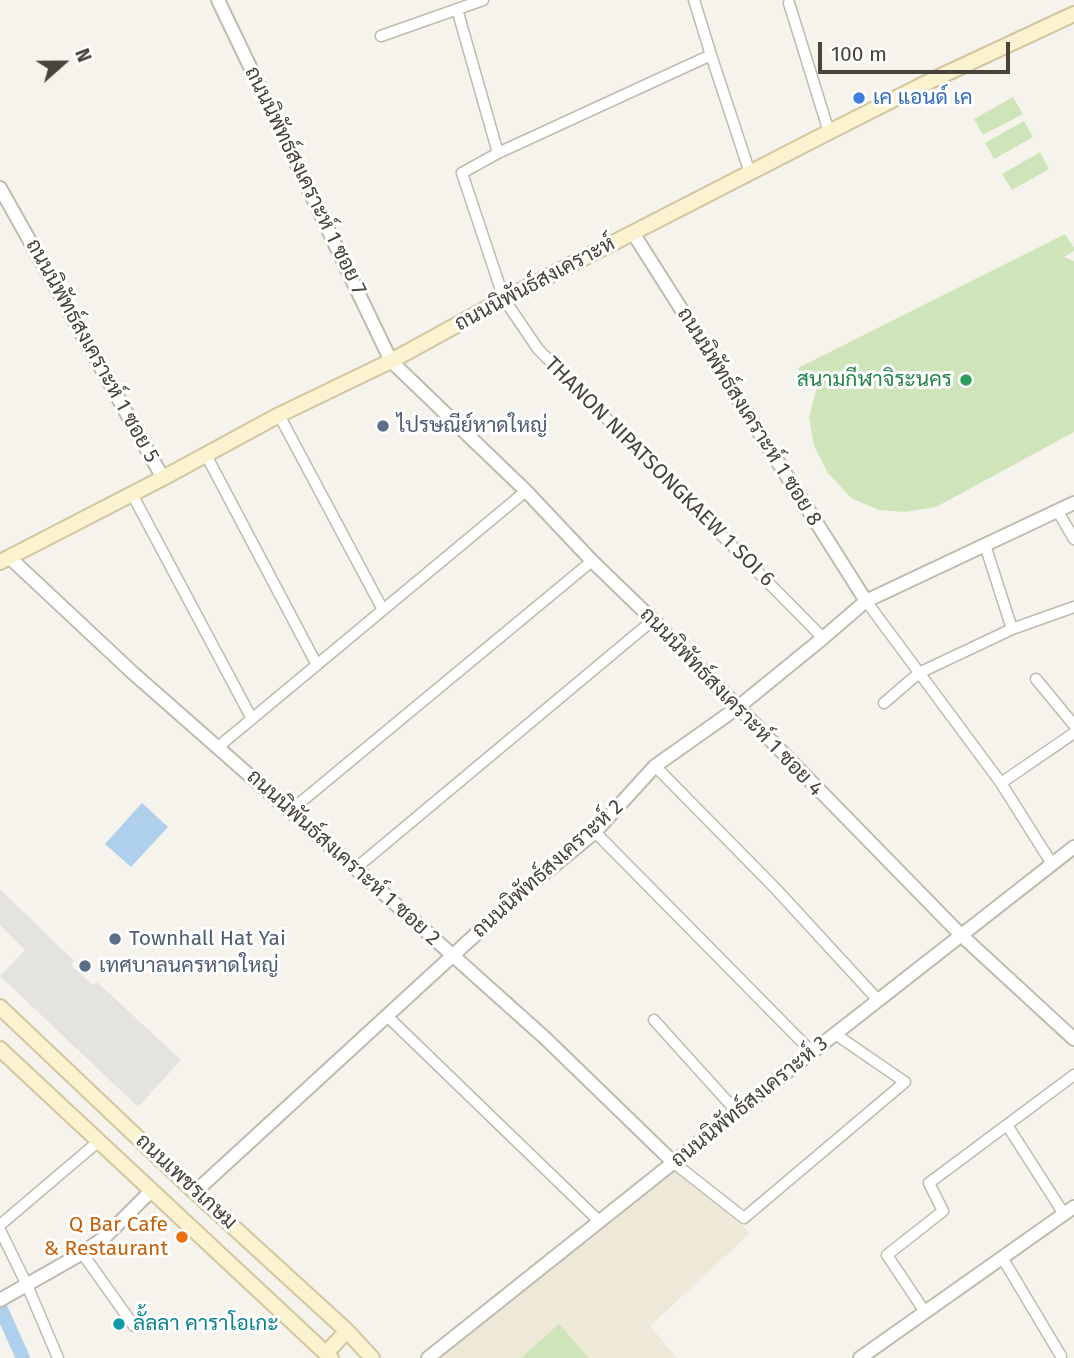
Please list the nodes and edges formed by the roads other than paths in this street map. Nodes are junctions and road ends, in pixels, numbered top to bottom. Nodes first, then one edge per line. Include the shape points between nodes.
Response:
1 (218, 0) edge
2 (482, 0) edge
3 (694, 0) edge
4 (789, 3) dead end
5 (457, 9) junction
6 (1074, 14) edge
7 (381, 36) dead end
8 (710, 55) junction
9 (829, 132) junction
10 (498, 153) junction
11 (750, 173) junction
12 (0, 188) edge
13 (633, 233) junction
14 (504, 299) junction
15 (391, 361) junction
16 (279, 415) junction
17 (205, 455) junction
18 (163, 478) junction
19 (526, 491) junction
20 (132, 494) junction
21 (1074, 503) edge
22 (1057, 510) junction
23 (1074, 538) edge
24 (985, 545) junction
25 (5, 559) edge
26 (592, 561) junction
27 (866, 601) junction
28 (1074, 607) edge
29 (383, 610) junction
30 (653, 621) junction
31 (1012, 629) junction
32 (823, 638) junction
33 (317, 665) junction
34 (919, 673) junction
35 (1036, 680) dead end
36 (884, 703) dead end
37 (737, 708) junction
38 (252, 719) junction
39 (1074, 725) edge
40 (1074, 733) edge
41 (218, 747) junction
42 (655, 766) junction
43 (1001, 783) junction
44 (290, 811) junction
45 (595, 832) junction
46 (1074, 847) edge
47 (1052, 864) junction
48 (356, 868) junction
49 (961, 935) junction
50 (454, 956) junction
51 (878, 1000) junction
52 (0, 1007) edge
53 (387, 1016) junction
54 (654, 1020) dead end
55 (835, 1034) junction
56 (1074, 1039) edge
57 (0, 1049) edge
58 (812, 1052) junction
59 (1074, 1074) edge
60 (737, 1112) junction
61 (1007, 1125) junction
62 (99, 1141) junction
63 (674, 1163) junction
64 (152, 1190) junction
65 (195, 1192) junction
66 (1069, 1211) edge
67 (600, 1221) junction
68 (0, 1227) edge
69 (82, 1253) junction
70 (1003, 1259) junction
71 (27, 1285) junction
72 (0, 1300) edge
73 (925, 1312) junction
74 (134, 1326) dead end
75 (347, 1331) junction
76 (329, 1356) edge
77 (1061, 1356) dead end
78 (58, 1358) edge
79 (372, 1358) edge
80 (428, 1358) edge
81 (860, 1358) edge

1 - 15 street, ถนนนิพัทธ์สงเคราะห์ 1 ซอย 7
2 - 5 street
3 - 8 street
4 - 9 street
5 - 7 street
5 - 10 street
6 - 9 main road, ถนนนิพันธ์สงเคราะห์
8 - 10 street
8 - 11 street
9 - 11 main road, ถนนนิพันธ์สงเคราะห์
10 - 14 street, THANON NIPATSONGKAEW 1 SOI 6 via 462,173
11 - 13 main road, ถนนนิพันธ์สงเคราะห์
12 - 18 street, ถนนนิพัทธ์สงเคราะห์ 1 ซอย 5
13 - 14 main road, ถนนนิพันธ์สงเคราะห์
13 - 27 street, ถนนนิพัทธ์สงเคราะห์ 1 ซอย 8
14 - 15 main road, ถนนนิพันธ์สงเคราะห์
14 - 32 street, THANON NIPATSONGKAEW 1 SOI 6 via 538,349
15 - 16 main road, ถนนนิพันธ์สงเคราะห์
15 - 19 street, ถนนนิพัทธ์สงเคราะห์ 1 ซอย 4
16 - 17 main road, ถนนนิพันธ์สงเคราะห์
16 - 29 street
17 - 18 main road, ถนนนิพันธ์สงเคราะห์
17 - 33 street
18 - 20 main road, ถนนนิพันธ์สงเคราะห์
19 - 26 street, ถนนนิพัทธ์สงเคราะห์ 1 ซอย 4
19 - 29 street
20 - 25 main road, ถนนนิพันธ์สงเคราะห์
20 - 38 street
21 - 22 street, ถนนนิพัทธ์สงเคราะห์ 2
22 - 23 street
22 - 24 street, ถนนนิพัทธ์สงเคราะห์ 2
24 - 27 street, ถนนนิพัทธ์สงเคราะห์ 2
24 - 31 street
25 - 41 street, ถนนนิพันธ์สงเคราะห์ 1 ซอย 2
26 - 30 street, ถนนนิพัทธ์สงเคราะห์ 1 ซอย 4
26 - 44 street
27 - 32 street, ถนนนิพัทธ์สงเคราะห์ 2
27 - 34 street
28 - 31 street
29 - 33 street
30 - 37 street, ถนนนิพัทธ์สงเคราะห์ 1 ซอย 4
30 - 48 street
31 - 34 street
32 - 37 street, ถนนนิพัทธ์สงเคราะห์ 2
33 - 38 street
34 - 36 street
34 - 43 street
35 - 39 street
37 - 42 street, ถนนนิพัทธ์สงเคราะห์ 2
37 - 49 street, ถนนนิพัทธ์สงเคราะห์ 1 ซอย 4
38 - 41 street
40 - 43 street
41 - 44 street, ถนนนิพันธ์สงเคราะห์ 1 ซอย 2
42 - 45 street, ถนนนิพัทธ์สงเคราะห์ 2
42 - 51 street
43 - 47 street
44 - 48 street, ถนนนิพันธ์สงเคราะห์ 1 ซอย 2
45 - 50 street, ถนนนิพัทธ์สงเคราะห์ 2
45 - 58 street
46 - 47 street, ถนนนิพัทธ์สงเคราะห์ 3
47 - 49 street, ถนนนิพัทธ์สงเคราะห์ 3
48 - 50 street, ถนนนิพันธ์สงเคราะห์ 1 ซอย 2
49 - 51 street, ถนนนิพัทธ์สงเคราะห์ 3
49 - 56 street, ถนนนิพัทธ์สงเคราะห์ 1 ซอย 4
50 - 53 street, ถนนนิพัทธ์สงเคราะห์ 2
50 - 63 street, ถนนนิพันธ์สงเคราะห์ 1 ซอย 2
51 - 55 street, ถนนนิพัทธ์สงเคราะห์ 3
52 - 65 main road, ถนนเพชรเกษม
53 - 65 street, ถนนนิพัทธ์สงเคราะห์ 2
53 - 67 street
54 - 60 street
55 - 58 street, ถนนนิพัทธ์สงเคราะห์ 3
55 - 63 street via 905,1082 744,1218
57 - 62 main road, ถนนเพชรเกษม
58 - 60 street, ถนนนิพัทธ์สงเคราะห์ 3
59 - 61 street
60 - 63 street, ถนนนิพัทธ์สงเคราะห์ 3
61 - 66 street
61 - 73 street via 929,1183 943,1211 887,1255
62 - 64 main road, ถนนเพชรเกษม
62 - 68 street
63 - 67 street, ถนนนิพัทธ์สงเคราะห์ 3
64 - 69 street
64 - 76 main road, ถนนเพชรเกษม
65 - 75 main road, ถนนเพชรเกษม
66 - 70 street
67 - 80 street, ถนนนิพัทธ์สงเคราะห์ 3
68 - 71 street
69 - 71 street
69 - 74 street
70 - 73 street
70 - 77 street
71 - 72 street
71 - 78 street
73 - 81 street
75 - 76 main road
75 - 79 main road, ถนนเพชรเกษม

